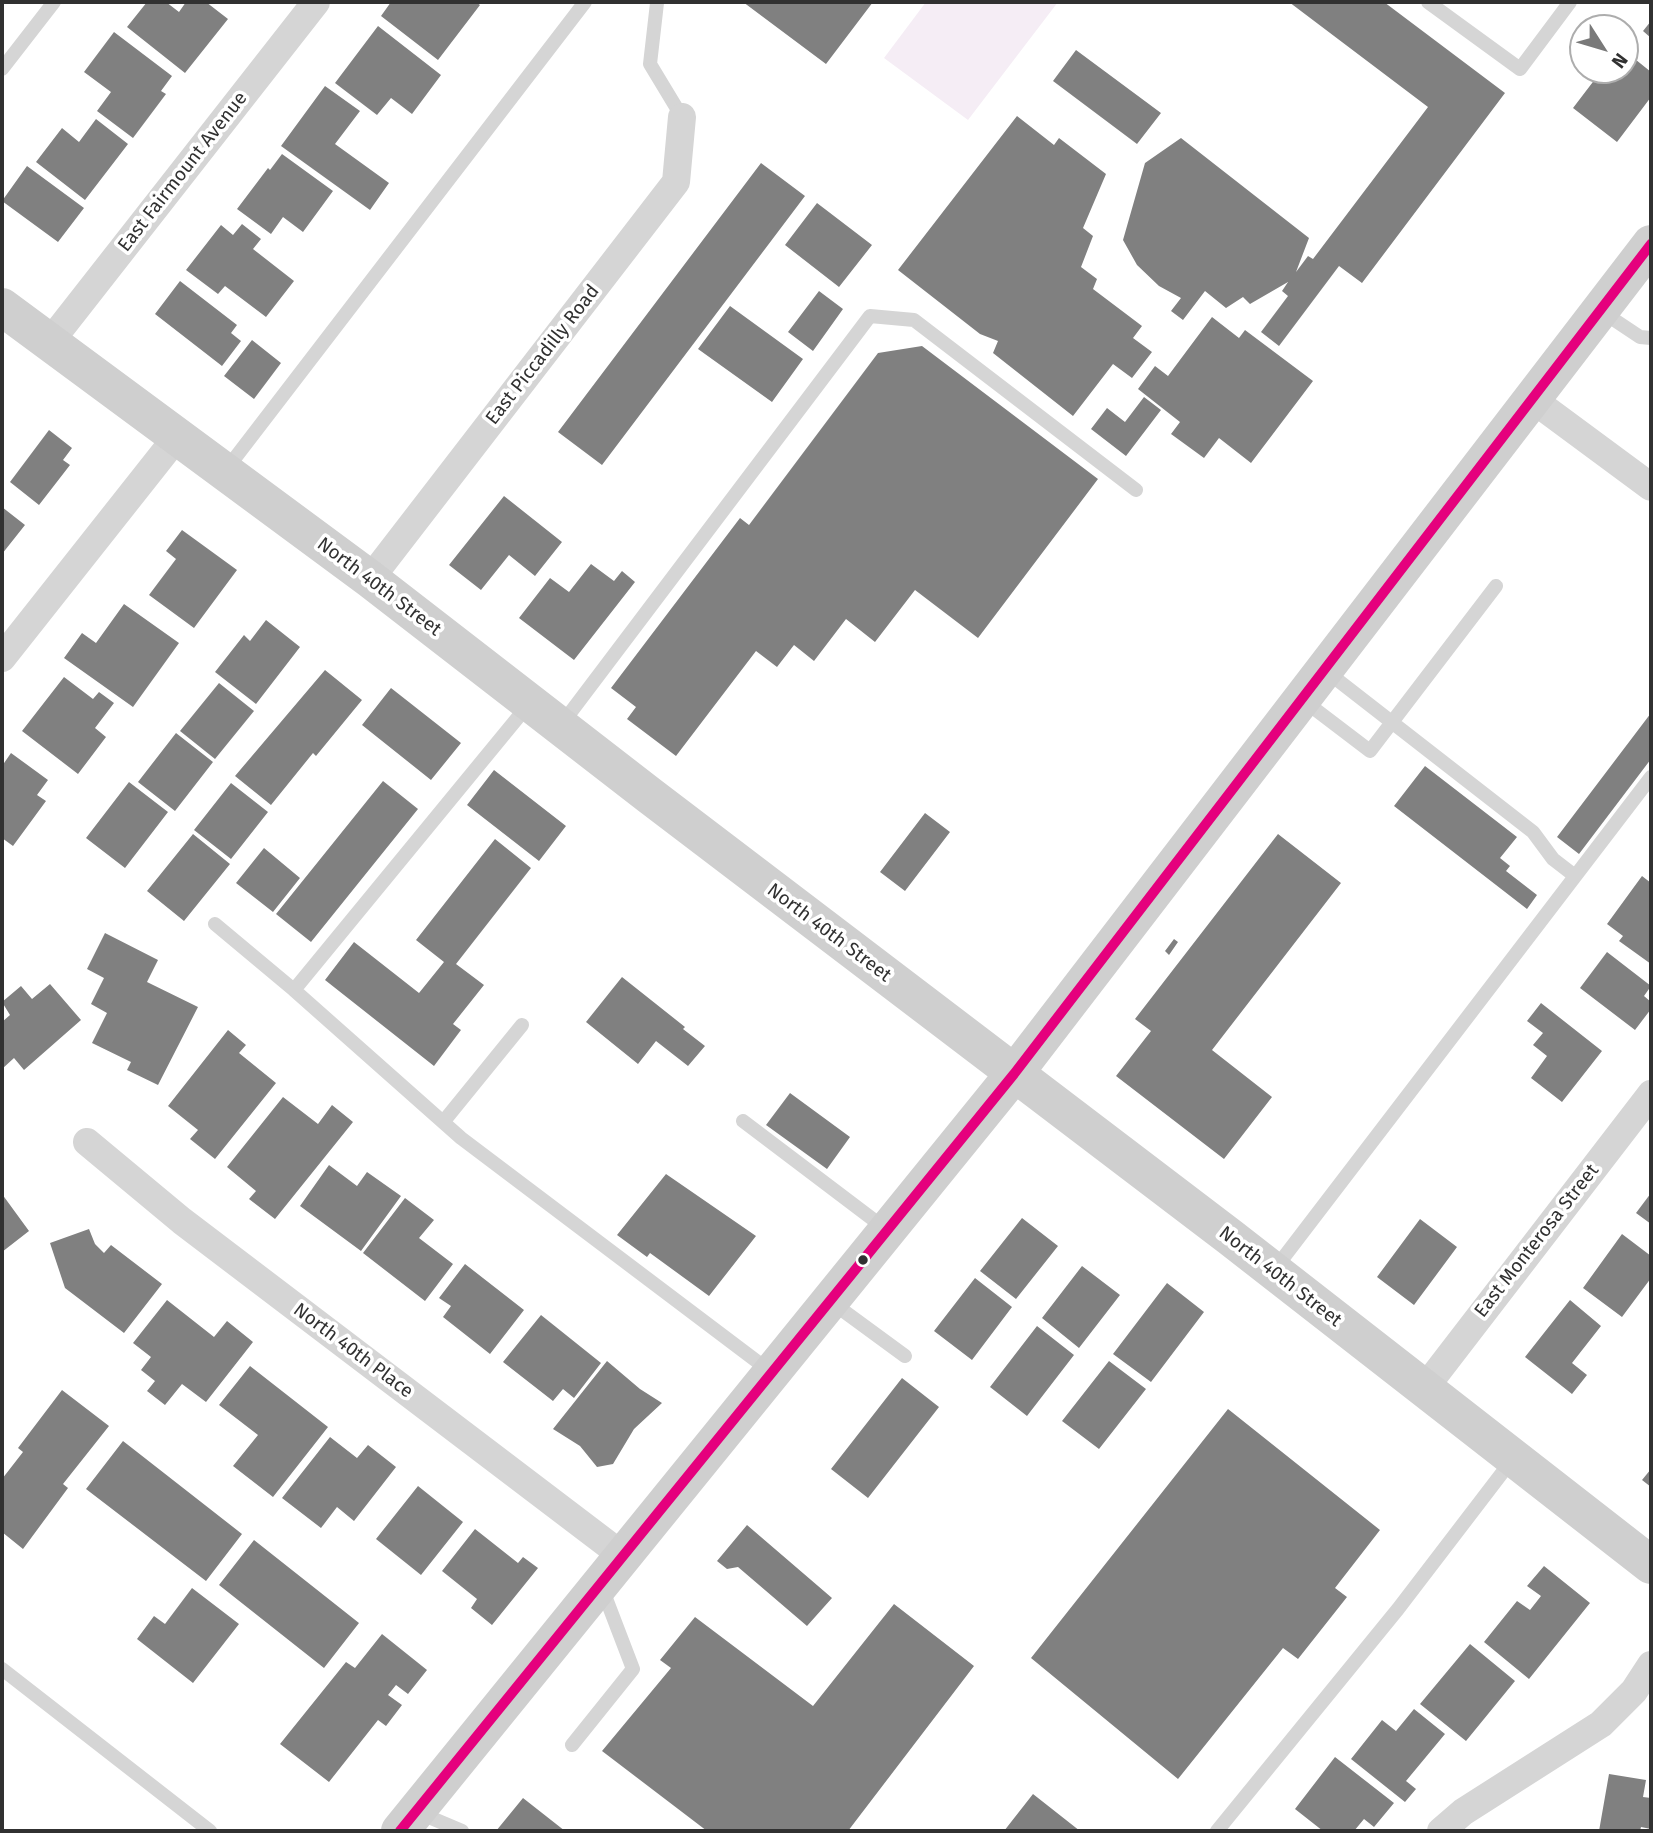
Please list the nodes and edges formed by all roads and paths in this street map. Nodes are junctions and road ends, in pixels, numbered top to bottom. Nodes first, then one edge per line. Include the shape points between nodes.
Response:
1 (54, 2) edge
2 (316, 2) edge
3 (585, 2) edge
4 (657, 2) edge
5 (1428, 2) edge
6 (1570, 2) edge
7 (2, 69) edge
8 (682, 117) joint
9 (1651, 244) edge
10 (2, 307) edge
11 (1601, 310) junction
12 (1651, 338) edge
13 (49, 343) junction
14 (1532, 399) junction
15 (176, 438) junction
16 (224, 472) junction
17 (1651, 487) edge
18 (1136, 491) dead end
19 (370, 579) junction
20 (1496, 586) dead end
21 (2, 658) edge
22 (1314, 685) junction
23 (530, 703) junction
24 (1392, 722) junction
25 (560, 726) junction
26 (1651, 776) edge
27 (1575, 876) junction
28 (215, 924) dead end
29 (295, 990) junction
30 (522, 1025) dead end
31 (1014, 1074) junction
32 (1651, 1094) edge
33 (444, 1121) junction
34 (743, 1121) dead end
35 (87, 1142) dead end
36 (887, 1231) junction
37 (1273, 1271) junction
38 (830, 1301) junction
39 (905, 1356) dead end
40 (772, 1372) junction
41 (1424, 1389) junction
42 (1513, 1459) junction
43 (1651, 1565) edge
44 (612, 1570) junction
45 (1651, 1665) edge
46 (2, 1669) edge
47 (572, 1745) dead end
48 (408, 1821) edge
49 (1470, 1821) edge
50 (211, 1831) edge
51 (462, 1831) edge
52 (1217, 1831) edge
53 (1441, 1831) edge

1 - 7 lane
2 - 13 street, East Fairmount Avenue
3 - 16 lane
4 - 8 lane via 650,64
5 - 6 lane via 1520,69
8 - 19 street, East Piccadilly Road via 676,182
9 - 11 main road
10 - 13 main road, North 40th Street
11 - 12 lane via 1640,337
11 - 14 main road
13 - 15 main road, North 40th Street
14 - 17 street
14 - 22 main road
15 - 16 main road, North 40th Street
15 - 21 street
16 - 19 main road, North 40th Street
18 - 25 lane via 914,320 870,316
19 - 23 main road, North 40th Street
20 - 24 lane
22 - 24 lane
22 - 24 lane via 1370,751
22 - 31 main road
23 - 25 main road, North 40th Street
23 - 29 lane
24 - 27 lane via 1533,832 1553,859
25 - 31 main road, North 40th Street
26 - 27 lane
27 - 37 lane
28 - 29 lane
29 - 33 lane
30 - 33 lane
31 - 36 main road
31 - 37 main road, North 40th Street
32 - 41 street, East Monterosa Street
33 - 40 lane
34 - 36 lane
35 - 44 street, North 40th Place
36 - 38 main road
37 - 41 main road, North 40th Street
38 - 39 lane
38 - 40 main road
40 - 44 main road
41 - 42 main road, North 40th Street
42 - 43 main road, North 40th Street
42 - 52 lane
44 - 47 lane via 633,1669
44 - 48 main road
45 - 49 street via 1634,1691 1601,1724
46 - 50 lane
48 - 51 lane
49 - 53 street

